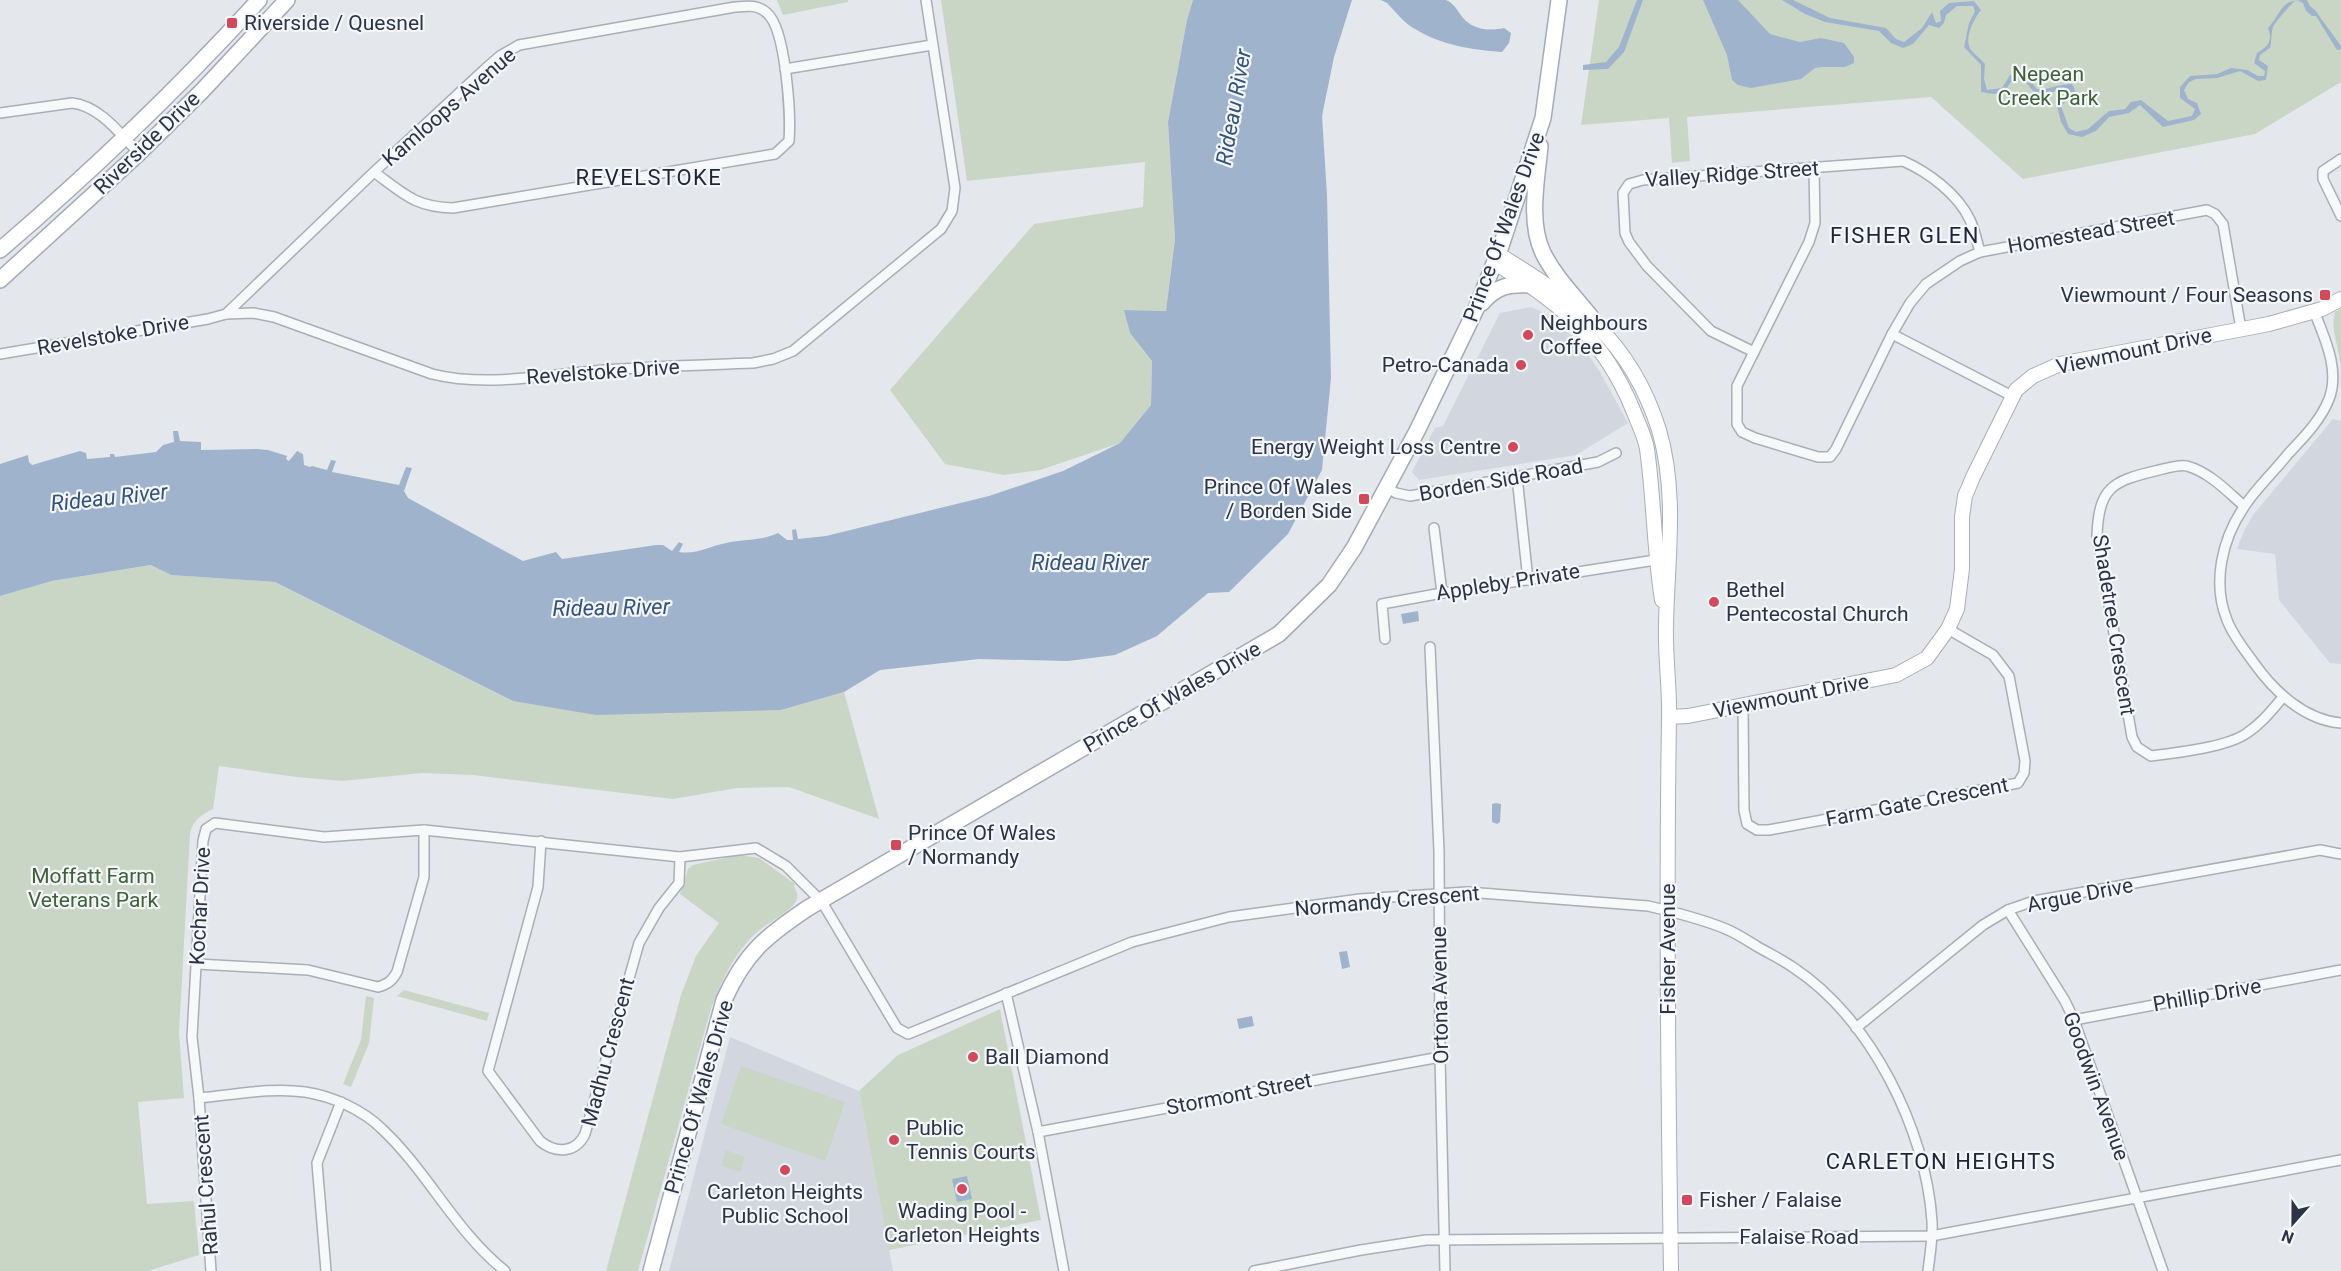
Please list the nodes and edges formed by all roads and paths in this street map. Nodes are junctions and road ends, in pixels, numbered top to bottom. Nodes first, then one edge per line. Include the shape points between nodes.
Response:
1 (259, 0) edge
2 (926, 0) edge
3 (1559, 0) edge
4 (280, 2) edge
5 (932, 45) junction
6 (785, 69) junction
7 (0, 113) edge
8 (1543, 118) junction
9 (125, 139) junction
10 (139, 153) junction
11 (2341, 159) edge
12 (1814, 168) junction
13 (374, 172) junction
14 (2341, 216) edge
15 (0, 250) edge
16 (1980, 252) junction
17 (1496, 259) junction
18 (0, 280) edge
19 (1532, 285) junction
20 (2341, 299) edge
21 (1476, 309) junction
22 (2314, 311) junction
23 (226, 314) junction
24 (1591, 317) junction
25 (2241, 329) junction
26 (1892, 334) junction
27 (1754, 352) junction
28 (0, 354) edge
29 (1637, 379) junction
30 (1623, 385) junction
31 (2012, 396) junction
32 (1616, 453) dead end
33 (1517, 477) junction
34 (1386, 487) junction
35 (2244, 506) junction
36 (1434, 528) dead end
37 (1670, 558) junction
38 (1655, 559) junction
39 (1528, 580) junction
40 (1442, 593) junction
41 (1666, 626) junction
42 (1948, 628) junction
43 (1385, 639) dead end
44 (1430, 647) dead end
45 (2283, 697) junction
46 (1743, 706) junction
47 (1669, 717) junction
48 (2341, 723) edge
49 (424, 830) junction
50 (541, 841) junction
51 (2341, 854) edge
52 (680, 857) junction
53 (1439, 894) junction
54 (822, 902) junction
55 (2008, 910) junction
56 (1668, 911) junction
57 (197, 964) junction
58 (2341, 970) edge
59 (1006, 993) junction
60 (2074, 1020) junction
61 (1856, 1028) junction
62 (1440, 1057) junction
63 (199, 1098) junction
64 (341, 1102) junction
65 (1038, 1132) junction
66 (2341, 1160) edge
67 (2138, 1199) junction
68 (1931, 1236) junction
69 (1671, 1237) junction
70 (1445, 1241) junction
71 (211, 1271) edge
72 (326, 1271) edge
73 (505, 1271) edge
74 (651, 1271) edge
75 (1064, 1271) edge
76 (1254, 1271) edge
77 (1445, 1271) edge
78 (1671, 1271) edge
79 (1928, 1271) edge
80 (2163, 1271) edge

1 - 9 main road, Riverside Drive
2 - 5 street, Revelstoke Drive
3 - 8 main road, Prince Of Wales Drive
4 - 10 main road, Riverside Drive via 202,91
5 - 6 street
5 - 23 street, Revelstoke Drive via 955,188 952,211 940,229 913,252 793,351 773,359 606,369 495,381 453,379 274,317
6 - 13 street, Kamloops Avenue via 774,23 755,6 519,45 500,56
6 - 13 street via 789,141 775,154 453,208 431,207 410,199
7 - 9 street via 79,104 100,115
8 - 17 main road, Prince Of Wales Drive
8 - 24 main road via 1536,234 1551,267
9 - 10 street
9 - 15 main road, Riverside Drive
10 - 18 main road, Riverside Drive
11 - 14 street via 2323,171
12 - 16 street, Valley Ridge Street via 1903,161 1922,169 1960,204 1971,221
12 - 27 street, Homestead Street via 1815,223 1809,242
12 - 27 street, Valley Ridge Street via 1643,180 1629,184 1623,193 1625,233 1647,266 1711,331
13 - 23 street, Kamloops Avenue
16 - 25 street, Homestead Street via 2207,210 2223,224
16 - 26 street, Homestead Street via 1926,284
17 - 19 main road, Fisher Avenue
17 - 21 main road, Prince Of Wales Drive
17 - 24 main road, Fisher Avenue via 1546,284
19 - 21 main road via 1503,285
19 - 30 main road, Fisher Avenue via 1592,339
20 - 22 main road, Viewmount Drive
21 - 34 main road, Prince Of Wales Drive
22 - 25 main road, Viewmount Drive
22 - 35 street via 2332,365 2329,398 2310,430
23 - 28 street, Revelstoke Drive
24 - 29 main road, Fisher Avenue via 1623,354
25 - 31 main road, Viewmount Drive via 2060,363 2033,376
26 - 27 street, Homestead Street via 1836,449 1825,458 1742,432 1737,424 1737,387
26 - 31 street
29 - 30 main road
29 - 37 main road, Fisher Avenue via 1659,430 1666,468
30 - 38 main road, Fisher Avenue via 1646,448
31 - 42 main road, Viewmount Drive via 1965,496 1960,590
32 - 33 street, Borden Side Road via 1599,462
33 - 34 street, Borden Side Road via 1410,496
33 - 39 street
34 - 54 main road, Prince Of Wales Drive via 1354,548 1329,585 1279,634
35 - 45 street via 2223,553 2219,580 2222,600 2236,638
35 - 45 street, Shadetree Crescent via 2205,473 2184,465 2127,478 2109,488 2098,513 2097,535 2132,737 2137,747 2151,756 2226,742 2261,723
36 - 40 street
37 - 38 street, Appleby Private
37 - 41 main road, Fisher Avenue
38 - 39 street, Appleby Private
38 - 41 main road, Fisher Avenue
39 - 40 street, Appleby Private
40 - 43 street, Appleby Private via 1382,604
41 - 47 main road, Fisher Avenue
42 - 46 main road, Viewmount Drive via 1927,658 1896,675
42 - 46 street, Farm Gate Crescent via 1993,655 2008,676 2025,761 2018,783 1757,830 1747,824 1744,810
44 - 53 street, Ortona Avenue
45 - 48 street via 2314,716
46 - 47 main road, Viewmount Drive
47 - 56 main road, Fisher Avenue
49 - 50 street, Kochar Drive
49 - 57 street via 424,877 397,972 387,984 378,987 308,970
49 - 57 street, Kochar Drive via 324,837 215,823 206,829 203,841
50 - 52 street, Kochar Drive
50 - 52 street, Madhu Crescent via 538,887 488,1071 540,1141 564,1151 582,1142 639,943 679,883
51 - 55 street, Argue Drive via 2320,850 2034,901
52 - 54 street, Kochar Drive via 756,848 798,875
53 - 56 street, Normandy Crescent via 1479,892
53 - 59 street, Normandy Crescent via 1360,899 1228,917 1132,942
53 - 62 street, Ortona Avenue
54 - 59 street, Normandy Crescent via 903,1032 914,1032
54 - 74 main road, Prince Of Wales Drive via 761,943 734,977 716,1023
55 - 60 street, Goodwin Avenue
55 - 61 street, Argue Drive
56 - 61 street, Normandy Crescent via 1729,930 1795,968
56 - 69 main road, Fisher Avenue
57 - 63 street, Kochar Drive via 192,1037
58 - 60 street, Phillip Drive
59 - 65 street
60 - 67 street, Goodwin Avenue
61 - 68 street, Normandy Crescent via 1872,1048 1912,1129 1929,1201
62 - 65 street, Stormont Street
62 - 70 street, Ortona Avenue
63 - 64 street via 273,1091 304,1092
63 - 71 street, Rahul Crescent
64 - 72 street via 317,1163
64 - 73 street via 381,1128 462,1228
65 - 75 street
66 - 67 street, Falaise Road
67 - 68 street, Falaise Road
67 - 80 street, Goodwin Avenue
68 - 69 street, Falaise Road
68 - 79 street, Normandy Crescent
69 - 70 street, Falaise Road
69 - 78 main road, Fisher Avenue
70 - 76 street, Falaise Road via 1426,1240 1361,1250
70 - 77 street, Ortona Avenue

